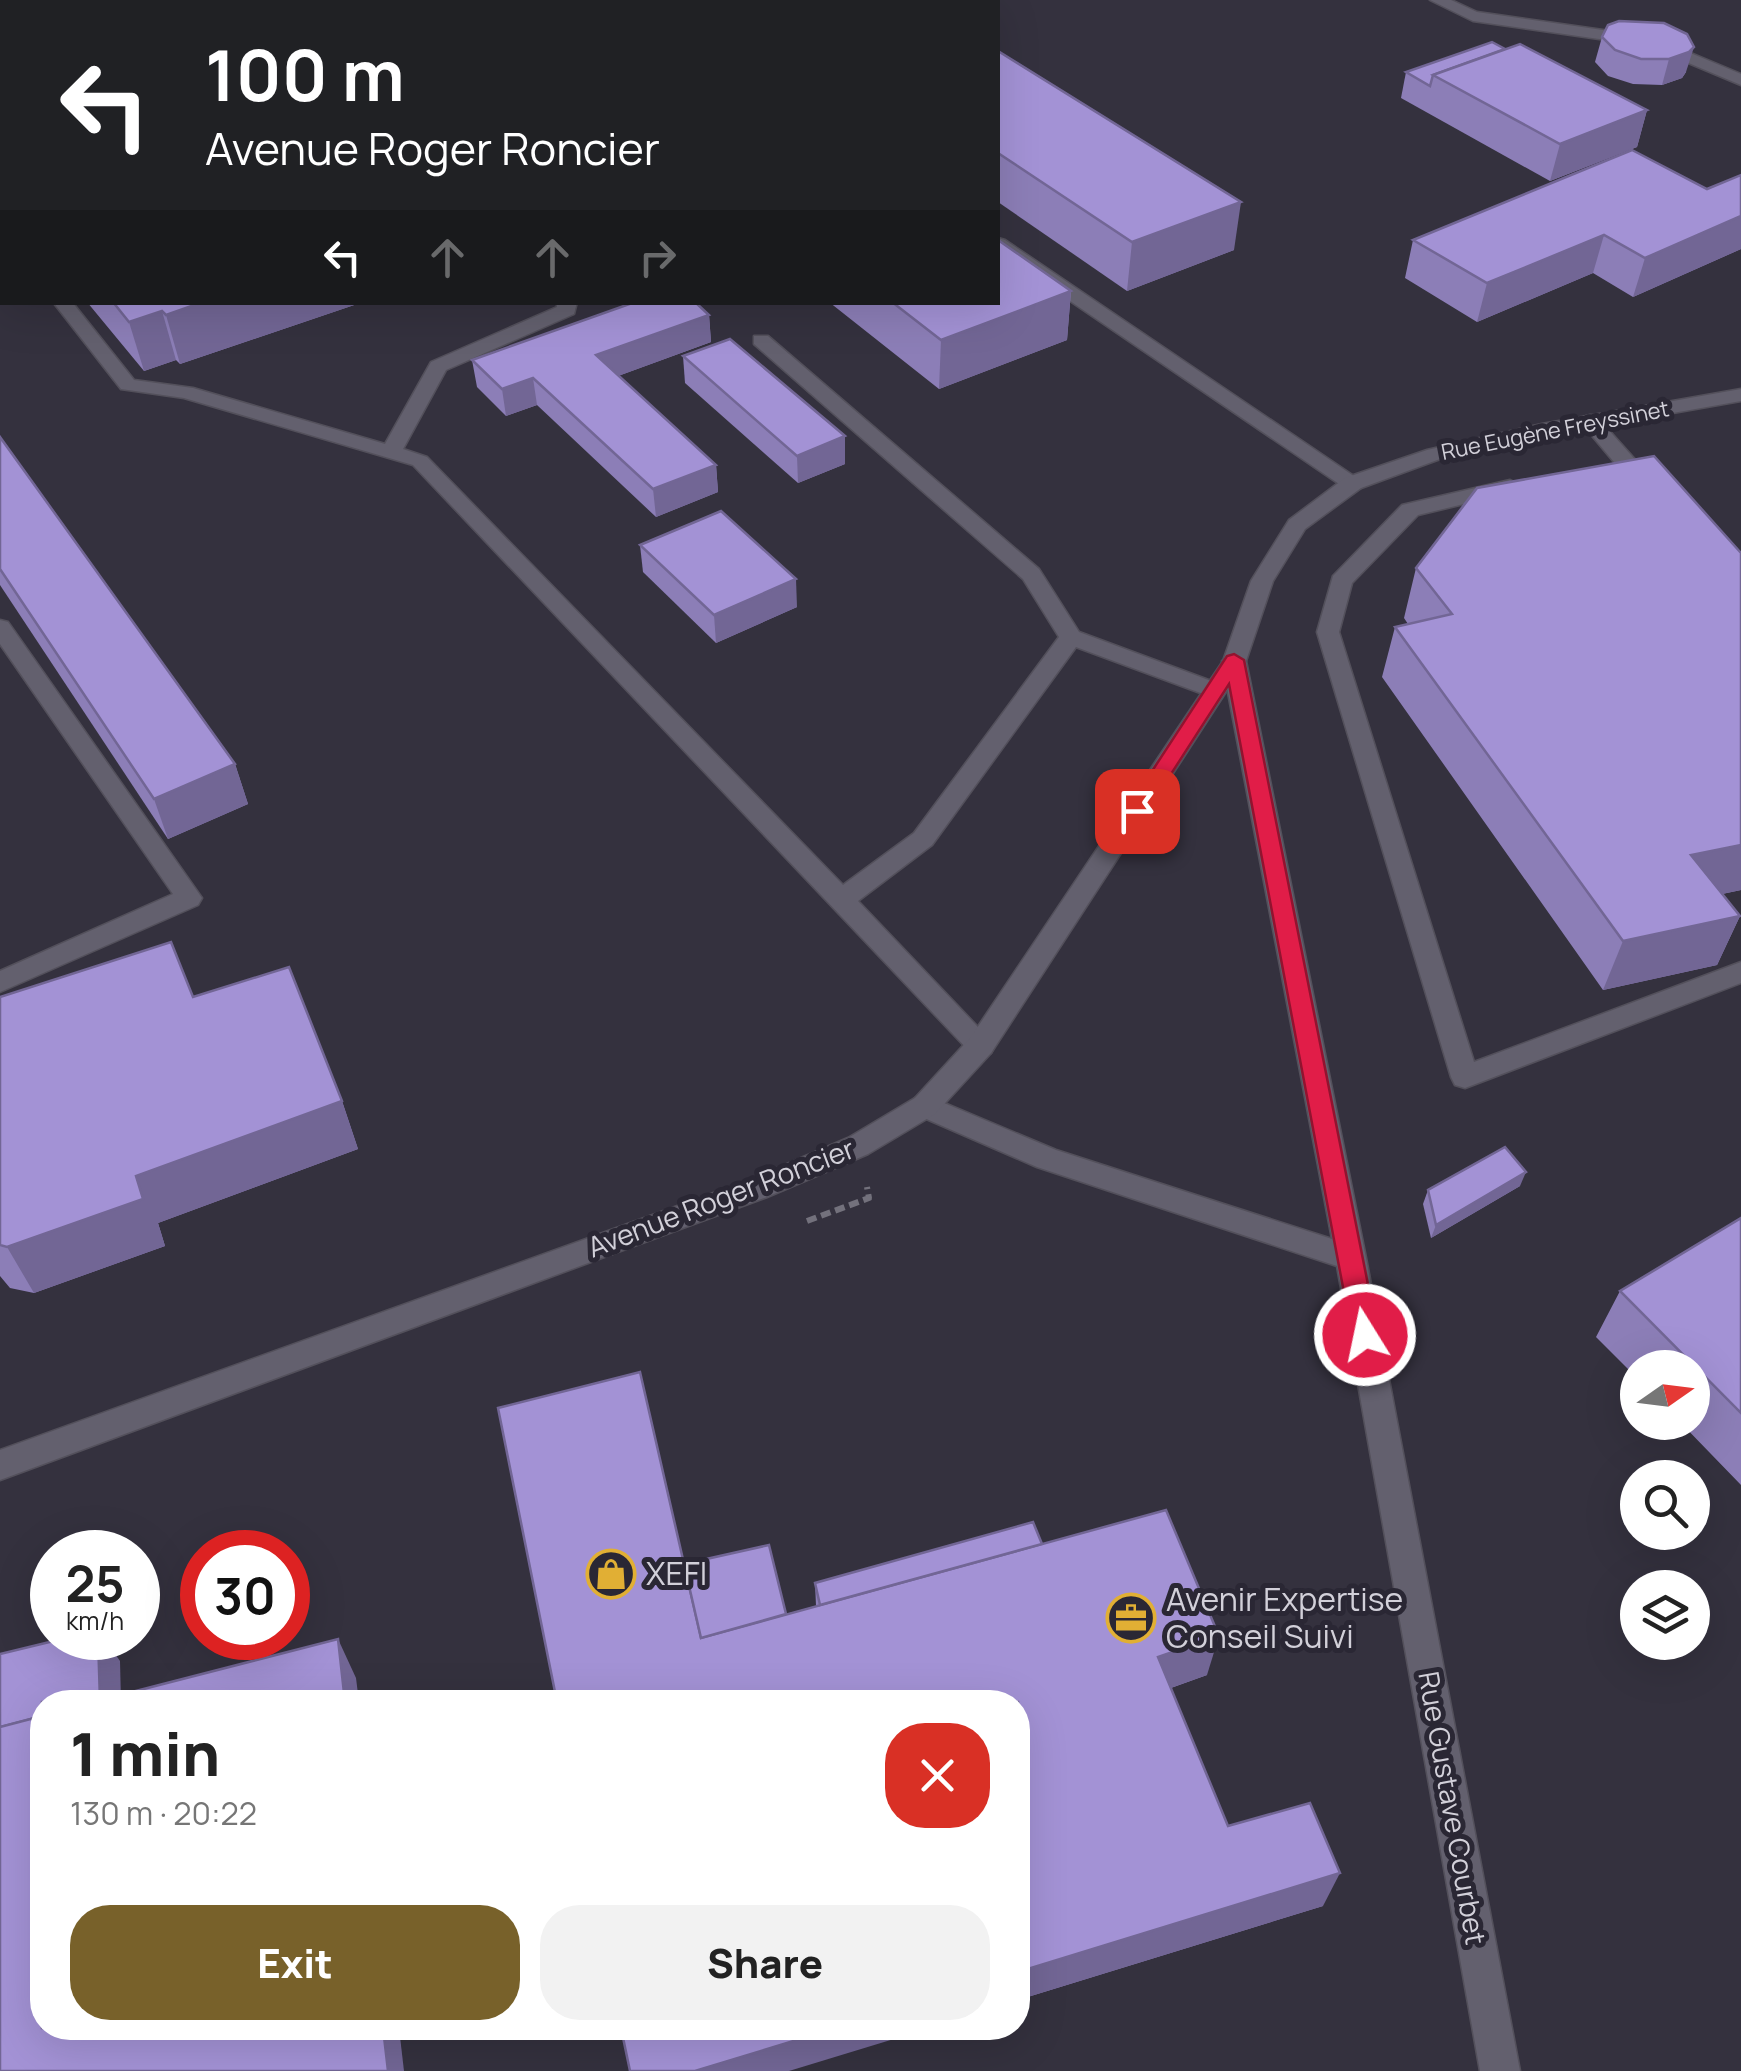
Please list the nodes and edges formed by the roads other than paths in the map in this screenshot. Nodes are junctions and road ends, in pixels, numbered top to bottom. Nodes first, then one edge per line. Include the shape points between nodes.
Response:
1 (1438, 0) edge
2 (1741, 80) edge
3 (1000, 245) edge
4 (64, 305) edge
5 (568, 305) edge
6 (761, 340) dead end
7 (1741, 395) edge
8 (1590, 422) junction
9 (391, 452) junction
10 (1630, 467) junction
11 (1594, 473) edge
12 (1540, 481) edge
13 (1352, 484) junction
14 (1666, 508) edge
15 (0, 627) edge
16 (1070, 637) junction
17 (1234, 660) junction
18 (1214, 690) junction
19 (842, 900) junction
20 (1741, 972) edge
21 (0, 982) edge
22 (981, 1045) junction
23 (925, 1106) junction
24 (1350, 1258) junction
25 (0, 1464) edge
26 (1500, 2071) edge

1 - 2 street via 1473,16 1652,42
3 - 13 street
4 - 9 street via 128,385 186,392
5 - 9 street via 438,366
6 - 16 street via 1031,574
7 - 8 street, Rue Eugène Freyssinet
8 - 10 street
8 - 13 street, Rue Eugène Freyssinet via 1434,454
9 - 19 street via 420,461
10 - 11 street
10 - 14 street
12 - 20 street via 1410,510 1341,581 1328,632 1466,1077
13 - 17 street, Rue Eugène Freyssinet via 1297,526 1262,581
15 - 21 street via 189,898
16 - 18 street
16 - 19 street via 923,839
17 - 18 street, Avenue Roger Roncier
17 - 24 street, Rue Gustave Courbet
18 - 22 street, Avenue Roger Roncier
19 - 22 street
22 - 23 street, Avenue Roger Roncier
23 - 24 street via 1047,1159
23 - 25 street, Avenue Roger Roncier via 858,1146 758,1189
24 - 26 street, Rue Gustave Courbet

